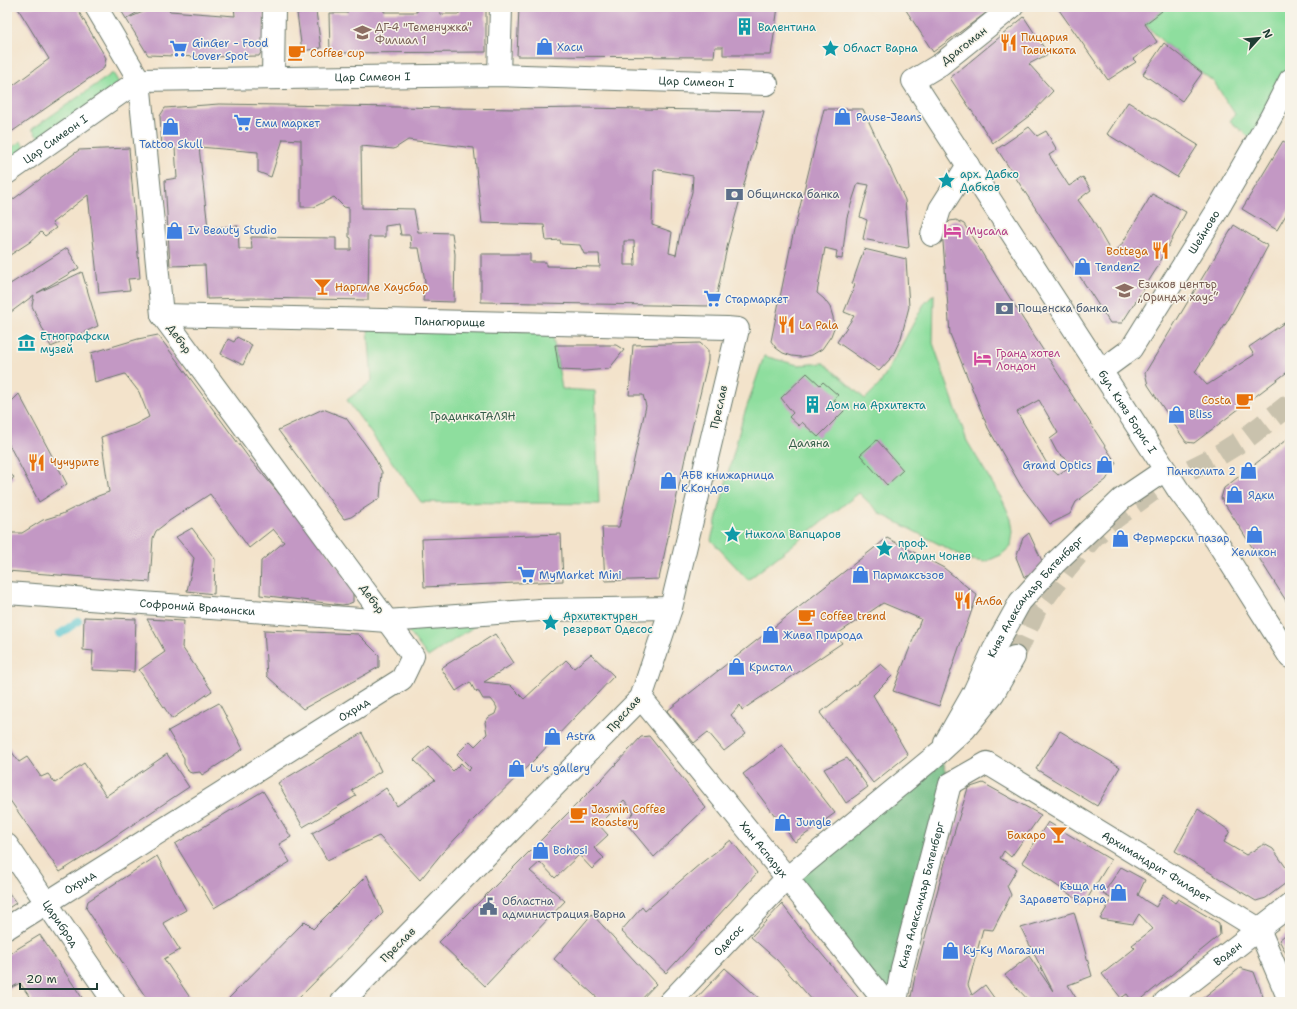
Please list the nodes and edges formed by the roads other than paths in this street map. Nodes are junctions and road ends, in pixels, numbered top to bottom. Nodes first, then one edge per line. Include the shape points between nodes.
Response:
1 (96, 7) edge
2 (274, 7) edge
3 (501, 7) edge
4 (1012, 7) edge
5 (499, 75) junction
6 (273, 78) junction
7 (139, 80) junction
8 (1290, 80) edge
9 (913, 81) joint
10 (767, 84) dead end
11 (968, 165) junction
12 (7, 173) edge
13 (932, 235) dead end
14 (162, 315) junction
15 (738, 329) joint
16 (1101, 371) junction
17 (1165, 470) junction
18 (7, 593) edge
19 (671, 608) junction
20 (387, 621) junction
21 (1014, 657) tunnel mouth
22 (1290, 657) edge
23 (641, 698) junction
24 (940, 752) junction
25 (987, 762) joint
26 (7, 845) edge
27 (787, 878) junction
28 (46, 904) junction
29 (1290, 905) edge
30 (7, 928) edge
31 (1259, 929) junction
32 (114, 1002) edge
33 (342, 1002) edge
34 (670, 1002) edge
35 (885, 1002) edge
36 (896, 1002) edge
37 (1165, 1002) edge
38 (1290, 1002) edge

1 - 7 street, Дебър
2 - 6 street
3 - 5 street
4 - 9 street, Драгоман via 941,64
5 - 6 street, Цар Симеон I
5 - 10 street, Цар Симеон I
6 - 7 street, Цар Симеон I
7 - 12 street, Цар Симеон I
7 - 14 street, Дебър
8 - 16 street, Шейново via 1219,206 1132,349
9 - 11 street, бул. Княз Борис I
11 - 13 street via 940,209
11 - 16 street, бул. Княз Борис I
14 - 15 street, Панагюрище
14 - 20 street, Дебър
15 - 19 street, Преслав
16 - 17 street, бул. Княз Борис I
17 - 22 street, бул. Княз Борис I via 1216,540
17 - 24 street, Княз Александър Батенберг via 1122,499 1056,562 1020,602
18 - 20 street, Софроний Врачански
19 - 20 street via 540,610
19 - 23 street, Преслав
20 - 28 street, Охрид via 413,656 402,679
21 - 24 street, Княз Александър Батенберг via 992,694 965,730
23 - 27 street, Хан Аспарух
23 - 33 street, Преслав
24 - 27 street, Княз Александър Батенберг
25 - 31 street, Архимандрит Филарет
25 - 36 street, Княз Александър Батенберг via 950,784 902,968
26 - 28 street, Цариброд
27 - 34 street, Одесос
27 - 35 street, Хан Аспарух
28 - 30 street, Охрид
28 - 32 street, Цариброд
29 - 31 street, Воден
31 - 37 street, Воден
31 - 38 street

